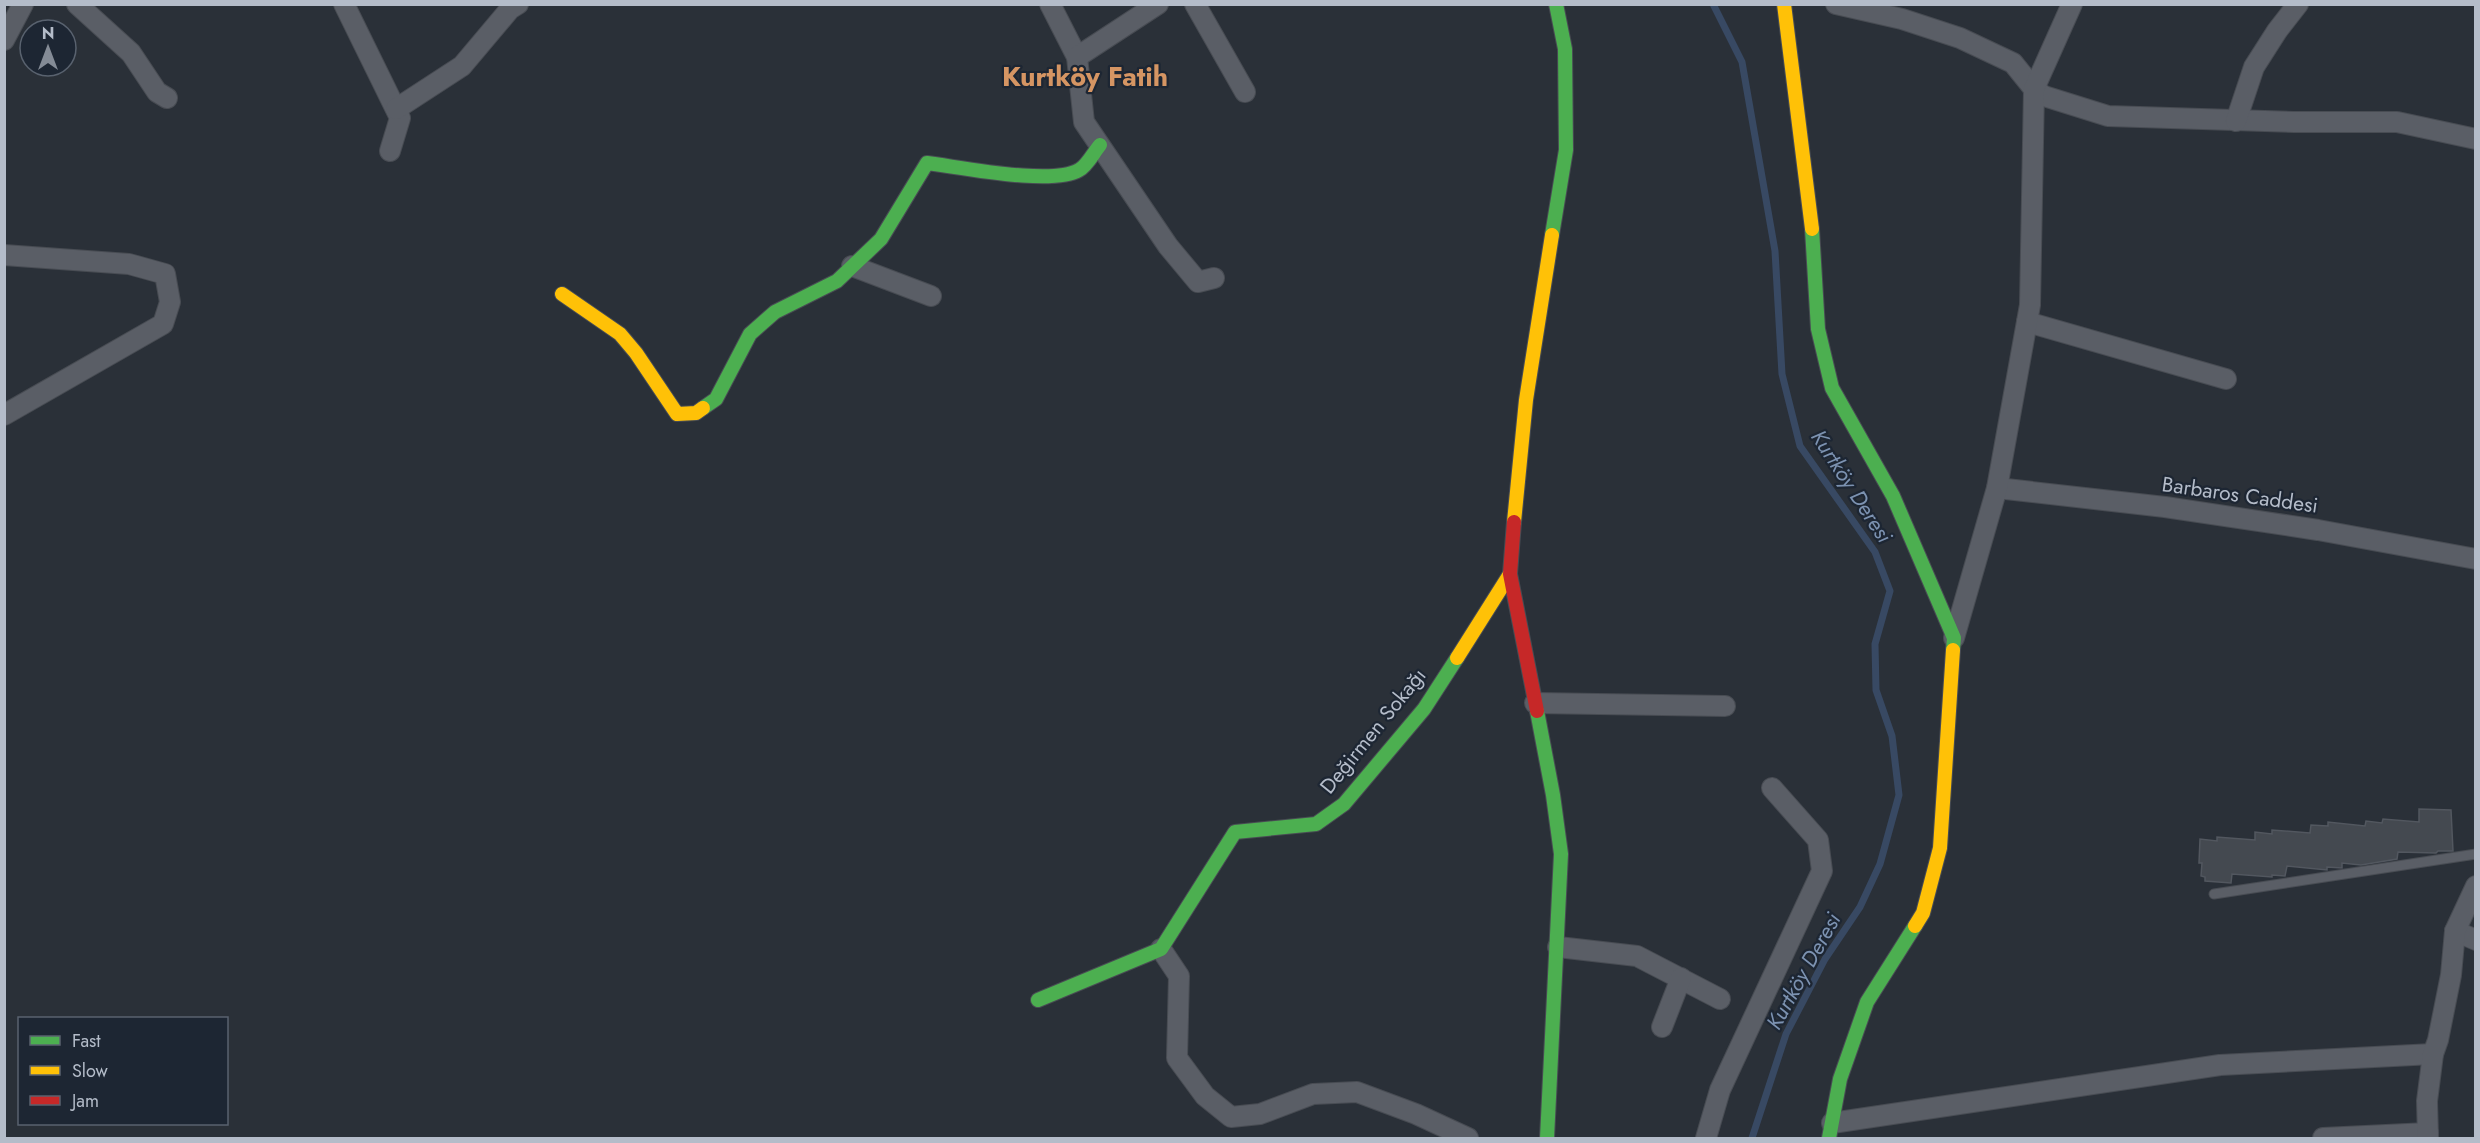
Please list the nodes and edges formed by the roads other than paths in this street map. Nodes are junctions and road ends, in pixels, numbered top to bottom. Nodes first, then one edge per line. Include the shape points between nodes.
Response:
1 (23, 4) edge
2 (77, 4) edge
3 (344, 4) edge
4 (518, 4) edge
5 (1050, 4) edge
6 (1158, 4) edge
7 (1195, 4) edge
8 (1556, 4) edge
9 (1784, 4) edge
10 (1836, 4) edge
11 (2072, 4) edge
12 (2298, 4) edge
13 (4, 40) edge
14 (1077, 57) junction
15 (2034, 89) junction
16 (1245, 92) dead end
17 (167, 98) dead end
18 (396, 109) junction
19 (2236, 121) junction
20 (2475, 139) edge
21 (1100, 146) junction
22 (390, 151) dead end
23 (4, 255) edge
24 (852, 266) junction
25 (1215, 278) dead end
26 (562, 294) dead end
27 (931, 296) dead end
28 (2027, 322) junction
29 (2226, 379) dead end
30 (4, 415) edge
31 (1997, 488) junction
32 (2475, 559) edge
33 (1510, 574) junction
34 (1954, 638) junction
35 (1535, 703) junction
36 (1725, 706) dead end
37 (1772, 788) dead end
38 (2475, 854) edge
39 (2475, 886) edge
40 (2214, 894) dead end
41 (2455, 931) junction
42 (2475, 940) edge
43 (1558, 947) junction
44 (1161, 949) junction
45 (1681, 978) junction
46 (1720, 999) dead end
47 (1038, 1000) dead end
48 (1662, 1027) dead end
49 (2433, 1054) junction
50 (1830, 1131) edge
51 (2428, 1136) edge
52 (1468, 1138) edge
53 (1546, 1138) edge
54 (1706, 1138) edge
55 (2324, 1138) edge

1 - 13 street
2 - 17 street via 131,53 157,92
3 - 18 street
4 - 18 street via 462,66
5 - 14 street
6 - 14 street
7 - 16 street
8 - 33 street via 1565,49 1566,150 1526,400
9 - 34 street via 1812,226 1818,329 1832,388 1893,496
10 - 15 street via 1960,38 2013,63
11 - 15 street
12 - 19 street via 2254,67
14 - 21 street via 1084,122
15 - 19 street via 2044,96 2108,116
15 - 28 street
18 - 22 street via 400,118
19 - 20 street via 2397,122
21 - 24 street via 1080,170 1057,176 927,163 881,238
21 - 25 street via 1168,246 1198,282
23 - 30 street via 129,264 165,274 170,302 163,324
24 - 26 street via 837,281 775,312 750,334 716,399 696,412 677,414 619,333
24 - 27 street
28 - 29 street
28 - 31 street
31 - 32 street, Barbaros Caddesi via 2165,507
31 - 34 street
33 - 35 street
33 - 44 street, Değirmen Sokağı via 1424,709 1344,804 1316,824 1235,832
34 - 50 street via 1940,848 1923,913 1867,1002 1840,1079
35 - 36 street
35 - 43 street via 1561,854
37 - 54 street via 1818,840 1822,871 1720,1089
38 - 40 lane
39 - 41 street
41 - 42 street
41 - 49 street via 2451,975
43 - 45 street via 1637,956
43 - 53 street
44 - 47 street
44 - 52 street via 1179,976 1177,1058 1205,1096 1231,1117 1260,1114 1313,1094 1357,1092
45 - 46 street
45 - 48 street
49 - 50 street via 2220,1065
49 - 51 street via 2427,1101
51 - 55 street

